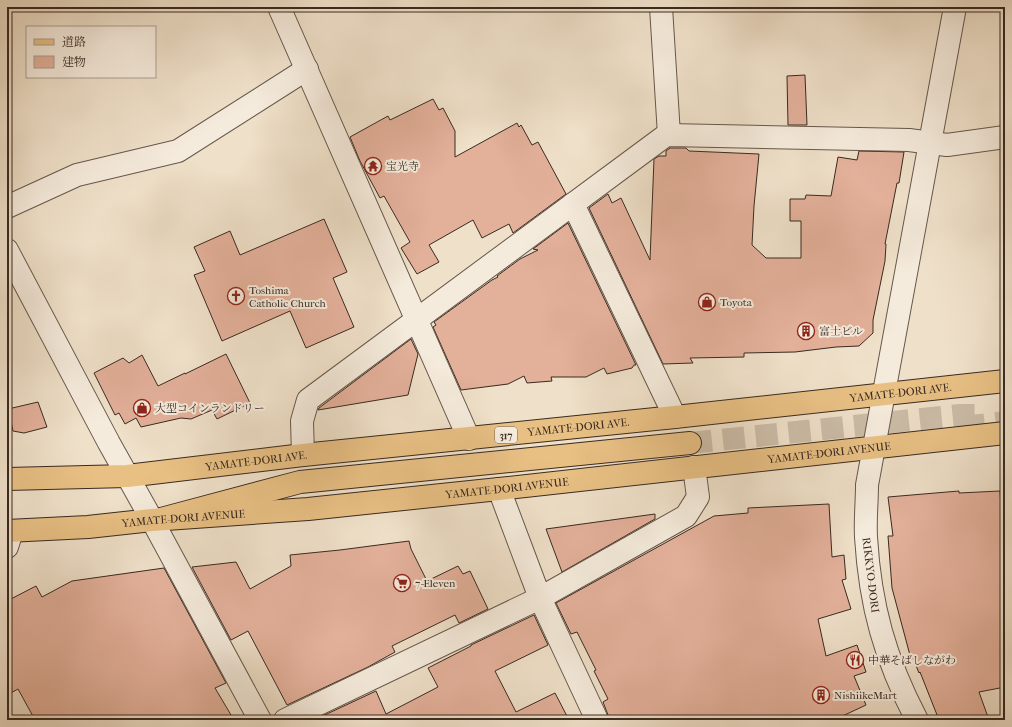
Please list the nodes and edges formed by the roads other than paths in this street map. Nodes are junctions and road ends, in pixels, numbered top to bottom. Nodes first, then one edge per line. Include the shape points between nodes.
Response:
1 (279, 7) edge
2 (661, 7) edge
3 (954, 7) edge
4 (307, 69) junction
5 (670, 134) junction
6 (1005, 137) edge
7 (930, 144) junction
8 (572, 204) junction
9 (7, 207) edge
10 (7, 250) edge
11 (417, 319) junction
12 (1005, 381) edge
13 (885, 393) junction
14 (675, 417) junction
15 (1005, 433) edge
16 (469, 439) junction
17 (690, 443) tunnel mouth
18 (875, 447) junction
19 (303, 455) junction
20 (694, 467) junction
21 (127, 476) junction
22 (7, 480) edge
23 (499, 489) junction
24 (157, 520) junction
25 (9, 536) edge
26 (540, 598) junction
27 (260, 720) edge
28 (285, 720) edge
29 (597, 720) edge
30 (917, 720) edge

1 - 4 street
2 - 5 street
3 - 7 street, RIKKYO-DORI
4 - 9 street via 178,151 77,175
4 - 11 street
5 - 7 street via 910,140
5 - 8 street
6 - 7 street via 947,145
7 - 13 street, RIKKYO-DORI
8 - 11 street
8 - 14 street
10 - 21 street
11 - 16 street
11 - 19 street via 308,400 302,421
12 - 13 main road, YAMATE-DORI AVE. / 317
13 - 14 main road, YAMATE-DORI AVE. / 317
13 - 18 street, RIKKYO-DORI
14 - 16 main road, YAMATE-DORI AVE. / 317
15 - 18 main road, YAMATE-DORI AVENUE
16 - 19 main road, YAMATE-DORI AVE. / 317
17 - 24 main road via 300,482
18 - 20 main road, YAMATE-DORI AVENUE
18 - 30 street, RIKKYO-DORI via 867,485 866,536 871,591 889,658
19 - 21 main road, YAMATE-DORI AVE. / 317
20 - 23 main road, YAMATE-DORI AVENUE
20 - 26 street via 698,497 686,516
21 - 22 main road, YAMATE-DORI AVE. / 317
21 - 24 street
23 - 24 main road, YAMATE-DORI AVENUE via 308,509
23 - 26 street
24 - 25 main road, YAMATE-DORI AVENUE
24 - 27 street
26 - 28 street
26 - 29 street

